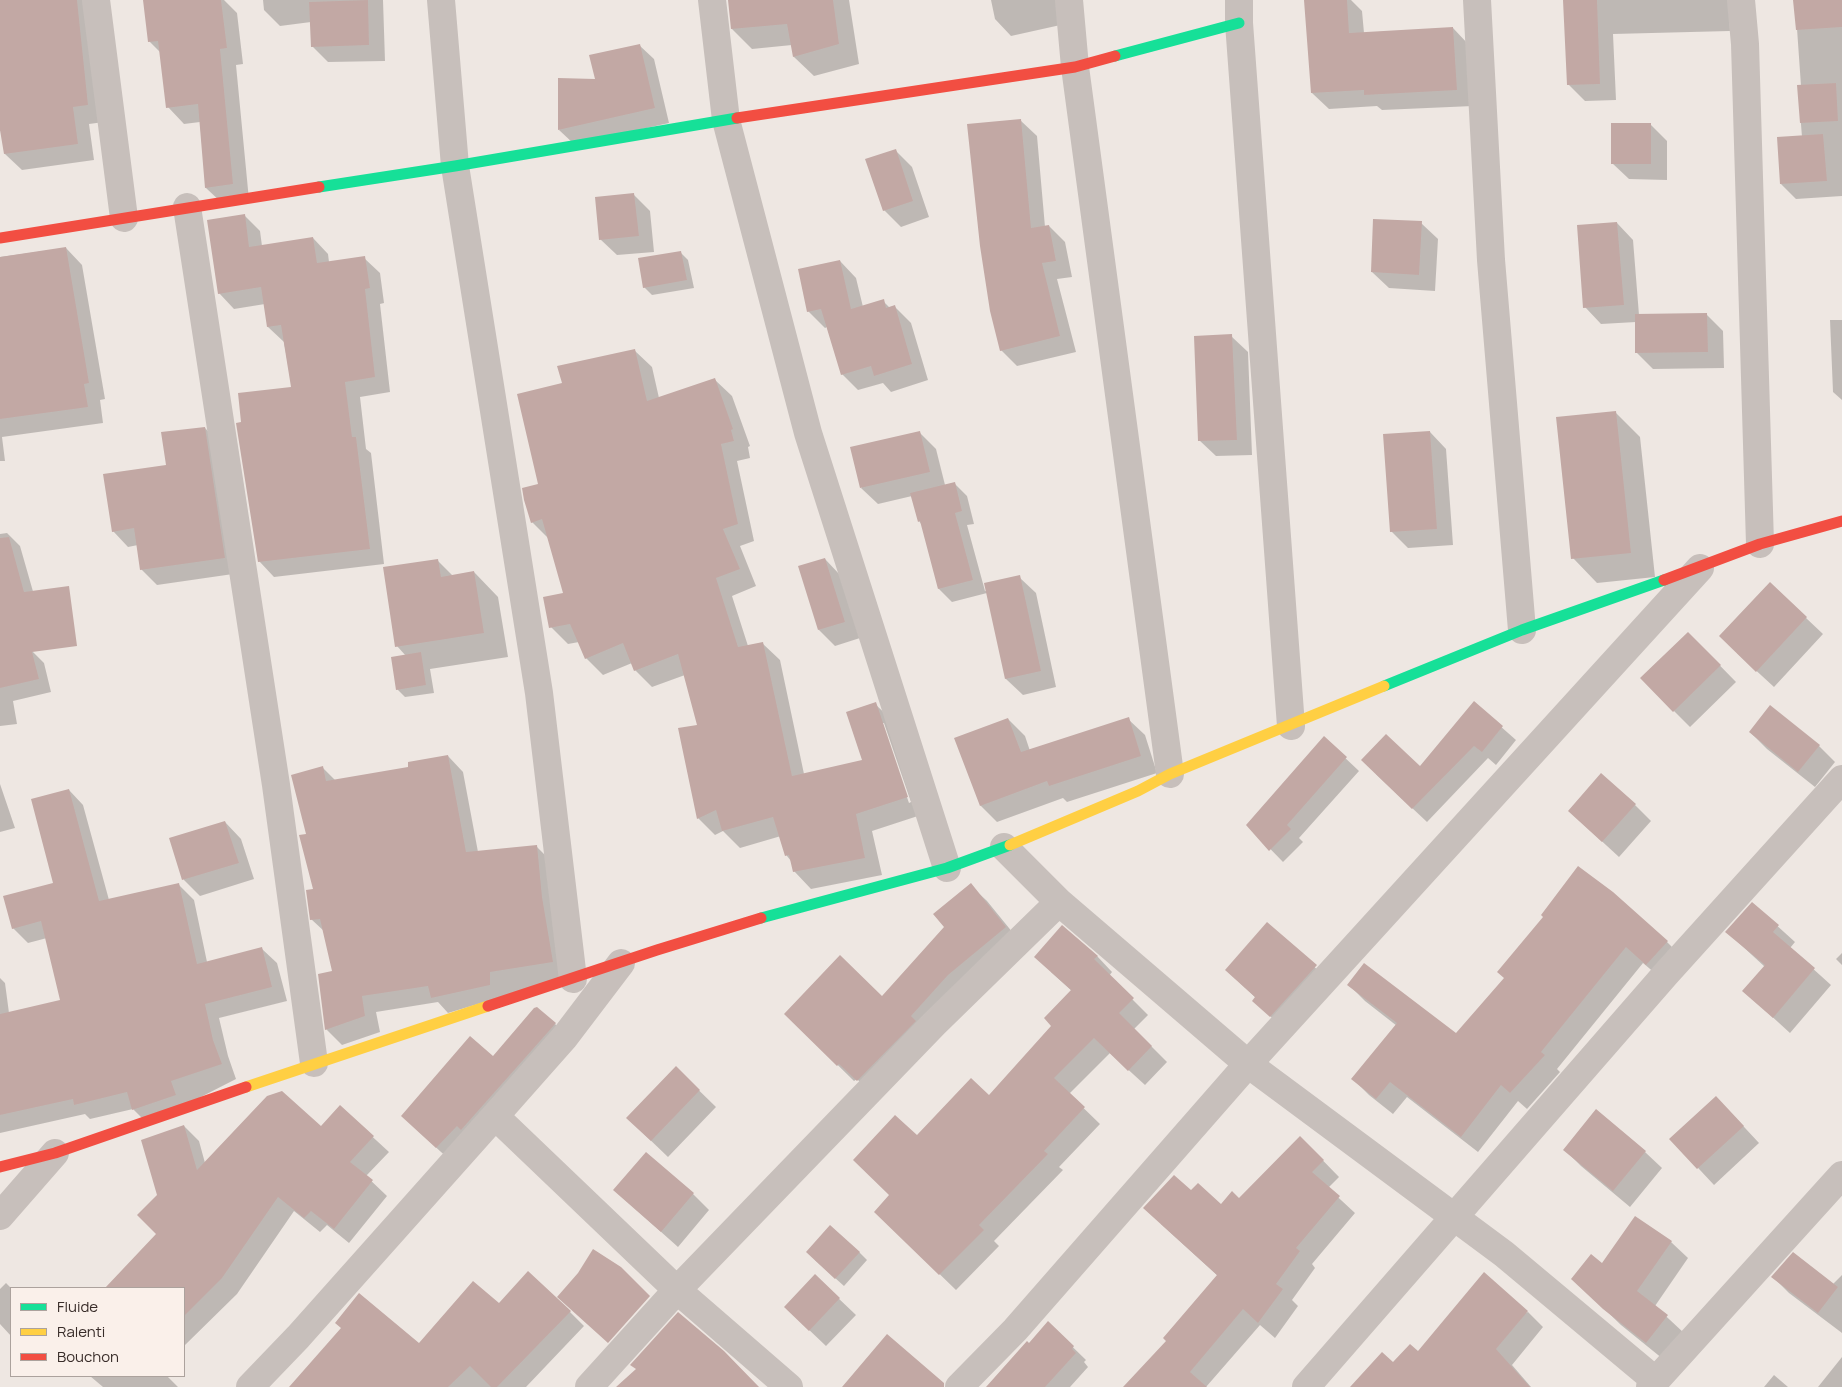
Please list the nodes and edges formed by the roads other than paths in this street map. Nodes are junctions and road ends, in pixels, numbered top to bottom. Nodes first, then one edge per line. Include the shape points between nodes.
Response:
1 (96, 0) edge
2 (442, 0) edge
3 (712, 0) edge
4 (1069, 0) edge
5 (1477, 0) edge
6 (1741, 0) edge
7 (1239, 12) edge
8 (1075, 67) junction
9 (726, 120) junction
10 (455, 166) junction
11 (187, 207) junction
12 (124, 218) junction
13 (0, 238) edge
14 (1842, 521) edge
15 (1760, 544) junction
16 (1700, 568) junction
17 (1522, 630) junction
18 (1291, 726) junction
19 (1170, 774) junction
20 (1842, 779) edge
21 (1004, 847) junction
22 (947, 868) junction
23 (1058, 902) junction
24 (621, 963) junction
25 (573, 979) junction
26 (314, 1063) junction
27 (1248, 1064) junction
28 (495, 1116) junction
29 (55, 1153) junction
30 (0, 1167) edge
31 (1842, 1175) edge
32 (0, 1216) edge
33 (1454, 1217) junction
34 (677, 1290) junction
35 (1653, 1384) edge
36 (250, 1387) edge
37 (589, 1387) edge
38 (788, 1387) edge
39 (958, 1387) edge
40 (1306, 1387) edge

1 - 12 street
2 - 10 street
3 - 9 street
4 - 8 street
5 - 17 street via 1491,260
6 - 15 street via 1746,54
7 - 8 street
7 - 18 street
8 - 9 street
8 - 19 street
9 - 10 street
9 - 22 street via 808,432
10 - 11 street
10 - 25 street via 539,693
11 - 12 street
11 - 26 street via 276,785
12 - 13 street
14 - 15 street
15 - 16 street
16 - 17 street
16 - 27 street
17 - 18 street
18 - 19 street
19 - 21 street via 1138,791
20 - 33 street via 1665,974
21 - 22 street
21 - 23 street
22 - 24 street via 784,911
23 - 27 street
23 - 34 street via 934,1024
24 - 25 street
24 - 28 street via 564,1038
25 - 26 street
26 - 29 street
27 - 33 street
27 - 39 street via 1015,1330
28 - 34 street
28 - 36 street
29 - 30 street
29 - 32 street
31 - 35 street
33 - 35 street via 1504,1254
33 - 40 street
34 - 37 street
34 - 38 street

